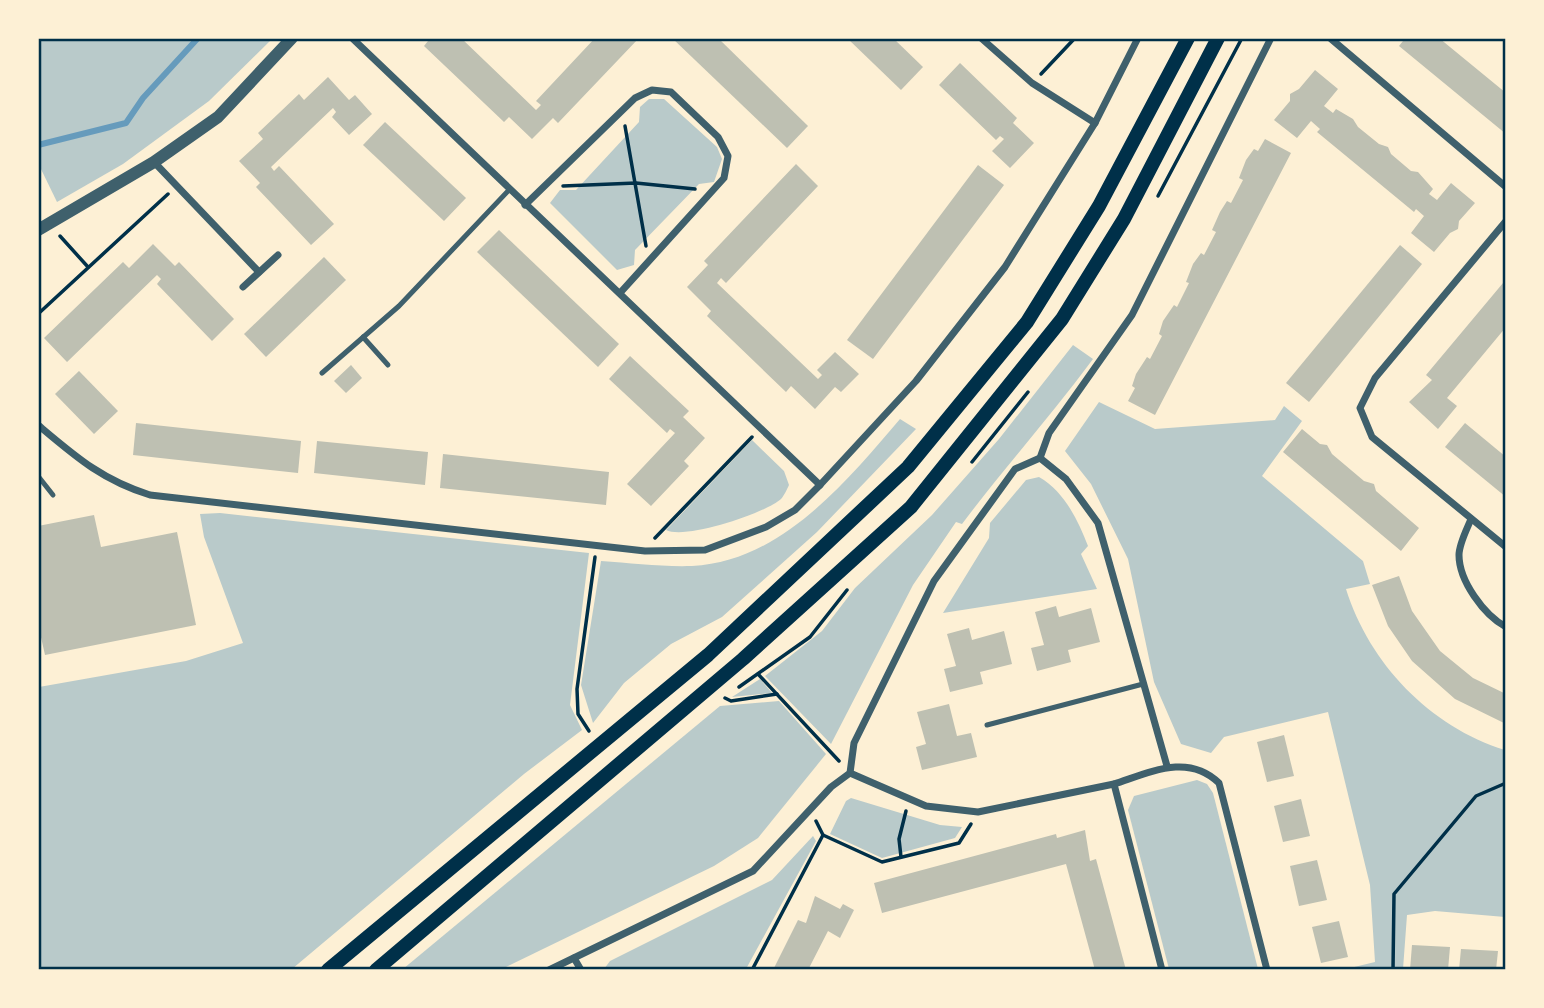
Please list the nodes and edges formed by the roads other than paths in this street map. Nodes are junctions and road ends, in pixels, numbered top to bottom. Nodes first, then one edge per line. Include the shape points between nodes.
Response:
1 (292, 38) edge
2 (352, 38) edge
3 (981, 38) edge
4 (1138, 38) edge
5 (1188, 38) edge
6 (1219, 38) edge
7 (1271, 38) edge
8 (1330, 38) edge
9 (1095, 123) junction
10 (154, 162) junction
11 (1506, 187) edge
12 (509, 190) junction
13 (525, 205) junction
14 (1506, 221) edge
15 (44, 227) edge
16 (278, 255) dead end
17 (259, 272) junction
18 (243, 287) dead end
19 (620, 293) junction
20 (363, 337) junction
21 (388, 365) dead end
22 (323, 373) dead end
23 (38, 425) edge
24 (1040, 458) junction
25 (38, 476) edge
26 (820, 485) junction
27 (53, 495) dead end
28 (1471, 519) junction
29 (1506, 547) edge
30 (1506, 627) edge
31 (1143, 684) junction
32 (987, 725) dead end
33 (1167, 766) junction
34 (850, 773) junction
35 (1114, 784) junction
36 (574, 958) junction
37 (328, 970) edge
38 (376, 970) edge
39 (549, 970) edge
40 (580, 970) edge
41 (1163, 970) edge
42 (1267, 970) edge

1 - 10 street via 218,117
2 - 12 street
3 - 9 street via 1032,83
4 - 9 street
5 - 37 main road via 1100,206 1027,323 908,467 708,655
6 - 38 main road via 1124,219 1062,320 911,507 743,659
7 - 24 street via 1132,315 1049,433
8 - 11 street
9 - 26 street via 1005,267 916,381
10 - 15 street
10 - 17 street
12 - 13 street
12 - 20 lane via 399,306
13 - 19 street
13 - 19 street via 635,98 652,90 670,92 718,136 729,156 724,178
14 - 28 street via 1375,378 1360,408 1372,437
16 - 17 street
17 - 18 street
19 - 26 street
20 - 21 lane
20 - 22 lane
23 - 26 street via 91,470 150,495 651,551 705,550 766,527 795,510
24 - 31 street via 1066,479 1098,523
24 - 34 street via 1015,469 934,581 854,743
25 - 27 lane
28 - 29 street
28 - 30 street via 1459,554 1465,582 1495,622
31 - 32 lane
31 - 33 street
33 - 35 street
33 - 42 street via 1204,769 1219,783
34 - 35 street via 926,806 978,812
34 - 36 street via 753,870
35 - 41 street
36 - 39 street
36 - 40 street

